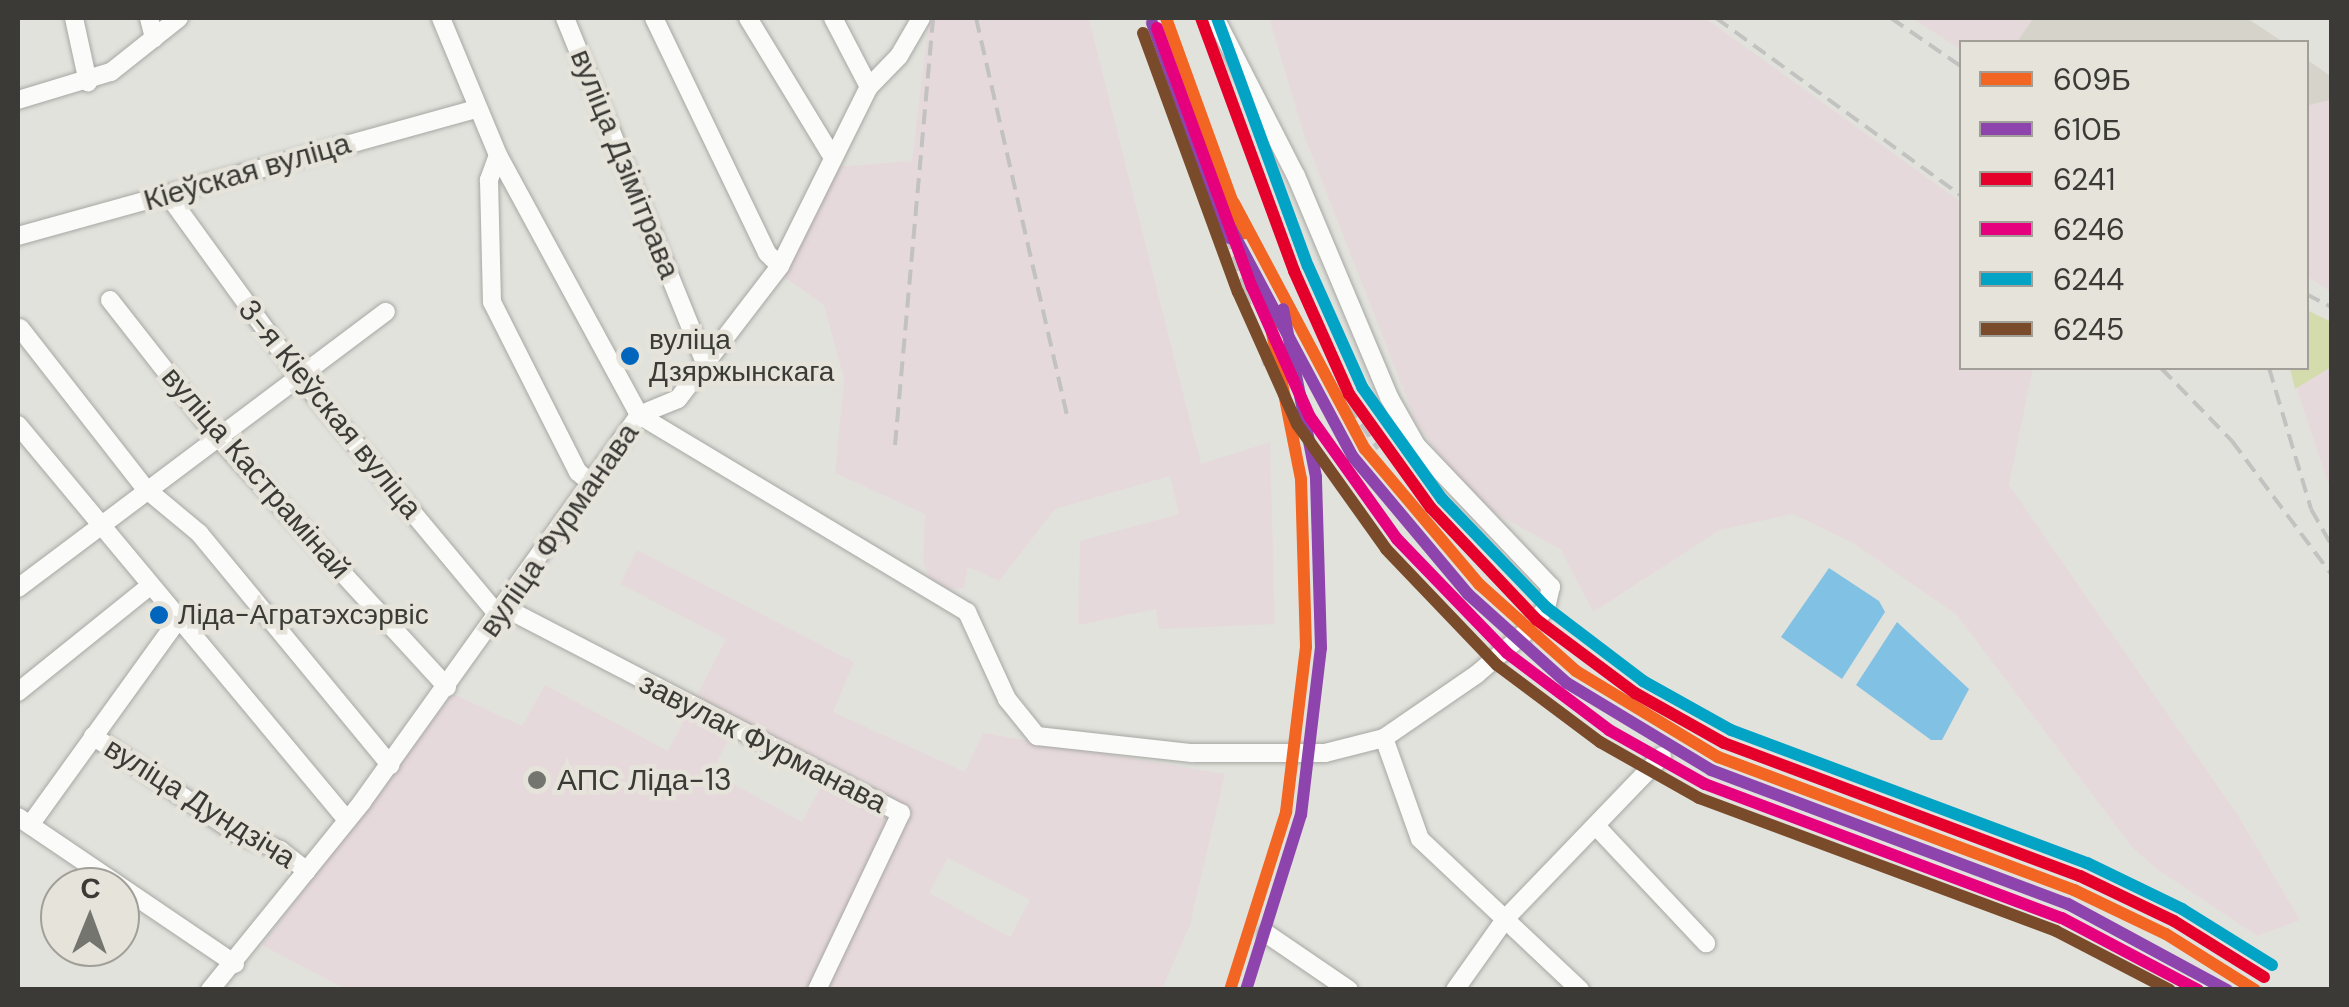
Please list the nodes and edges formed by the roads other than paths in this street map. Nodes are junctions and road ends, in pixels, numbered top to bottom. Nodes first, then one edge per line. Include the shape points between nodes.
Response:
1 (74, 18) edge
2 (149, 18) edge
3 (179, 18) edge
4 (441, 18) edge
5 (565, 18) edge
6 (654, 18) edge
7 (748, 18) edge
8 (833, 18) edge
9 (922, 18) edge
10 (1214, 18) edge
11 (154, 38) junction
12 (88, 82) junction
13 (870, 87) junction
14 (18, 100) edge
15 (477, 108) junction
16 (498, 155) junction
17 (833, 158) junction
18 (168, 195) junction
19 (18, 236) edge
20 (780, 266) junction
21 (110, 300) dead end
22 (386, 312) dead end
23 (20, 328) edge
24 (706, 366) junction
25 (300, 376) junction
26 (639, 415) junction
27 (18, 425) edge
28 (216, 435) junction
29 (590, 482) junction
30 (146, 489) junction
31 (102, 526) junction
32 (150, 586) junction
33 (18, 588) edge
34 (502, 612) junction
35 (178, 620) junction
36 (446, 687) junction
37 (18, 692) edge
38 (93, 736) junction
39 (1384, 738) junction
40 (1662, 756) dead end
41 (390, 764) junction
42 (346, 820) junction
43 (24, 821) edge
44 (1596, 826) junction
45 (307, 871) junction
46 (1506, 918) junction
47 (1267, 934) dead end
48 (1706, 943) dead end
49 (236, 964) junction
50 (210, 990) edge
51 (817, 990) edge
52 (1349, 990) edge
53 (1454, 990) edge
54 (1580, 990) edge

1 - 12 street
2 - 11 street
3 - 11 street
4 - 15 street
5 - 24 street, вуліца Дзімітрава
6 - 20 street via 767,253
7 - 17 street
8 - 13 street
9 - 13 street, вуліца Фурманава via 900,56
10 - 39 street via 1296,176 1389,397 1416,445 1550,587 1546,608 1527,631
11 - 12 street
12 - 14 street
13 - 17 street, вуліца Фурманава
15 - 16 street
15 - 18 street, Кіеўская вуліца
16 - 26 street
16 - 29 street via 488,180 492,302 578,472
17 - 20 street, вуліца Фурманава
18 - 19 street, Кіеўская вуліца
18 - 25 street, 3-я Кіеўская вуліца
20 - 24 street, вуліца Фурманава
21 - 28 street, вуліца Кастрамінай
22 - 25 street
23 - 30 street
24 - 26 street, вуліца Фурманава via 678,399
25 - 28 street
25 - 34 street, 3-я Кіеўская вуліца
26 - 29 street, вуліца Фурманава
26 - 39 street via 967,612 1007,699 1037,736 1123,748 1280,754 1325,753
27 - 31 street
28 - 30 street
28 - 36 street, вуліца Кастрамінай
29 - 34 street, вуліца Фурманава
30 - 31 street
30 - 41 street via 199,532
31 - 32 street
31 - 33 street
32 - 35 street
32 - 37 street
34 - 36 street, вуліца Фурманава
34 - 51 street, завулак Фурманава via 902,813
35 - 38 street
35 - 42 street
36 - 41 street, вуліца Фурманава
38 - 43 street
38 - 45 street, вуліца Дундзіча via 236,833 280,850
39 - 46 street via 1420,839
40 - 44 street
41 - 42 street, вуліца Фурманава
42 - 45 street, вуліца Фурманава
43 - 49 street
44 - 46 street
44 - 48 street
45 - 49 street, вуліца Фурманава
46 - 53 street
46 - 54 street
47 - 52 street
49 - 50 street, вуліца Фурманава

